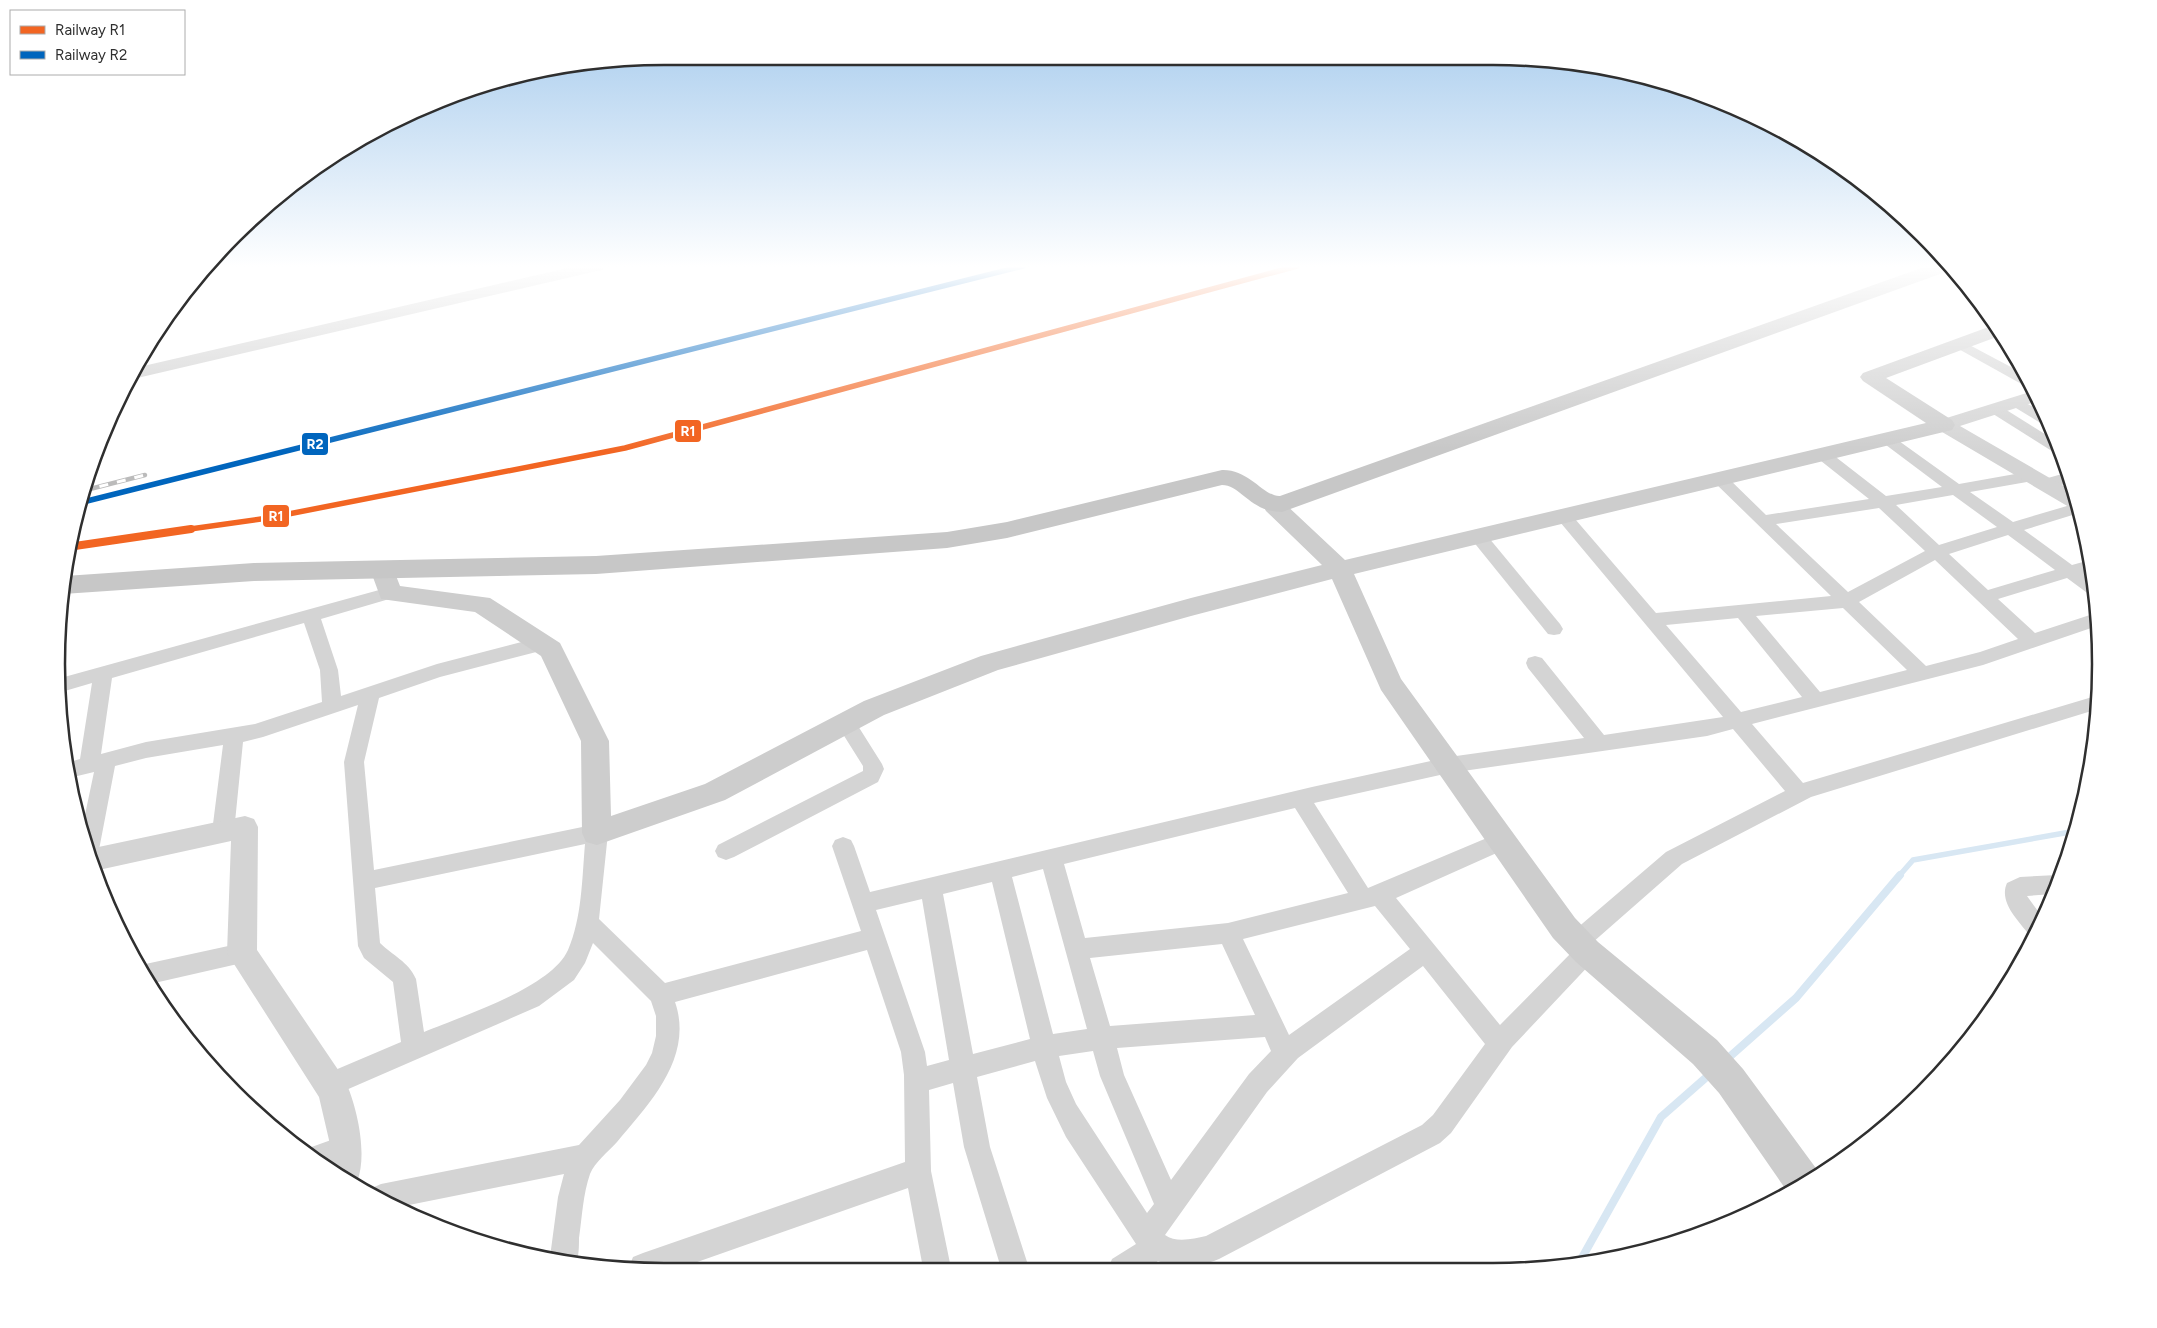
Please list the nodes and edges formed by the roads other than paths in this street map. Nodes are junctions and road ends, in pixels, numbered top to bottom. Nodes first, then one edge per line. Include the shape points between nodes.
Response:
1 (332, 328) edge
2 (1771, 328) edge
3 (1992, 332) edge
4 (1960, 344) junction
5 (141, 373) edge
6 (2018, 376) edge
7 (2029, 398) edge
8 (2016, 402) junction
9 (1995, 409) junction
10 (2037, 415) edge
11 (1944, 425) junction
12 (1887, 439) junction
13 (2049, 443) edge
14 (1822, 454) junction
15 (2062, 478) edge
16 (1719, 479) junction
17 (2040, 480) junction
18 (1958, 490) junction
19 (2068, 497) edge
20 (1883, 502) junction
21 (1274, 506) junction
22 (2072, 510) edge
23 (1563, 516) junction
24 (1762, 521) junction
25 (2012, 529) junction
26 (1478, 536) junction
27 (1936, 552) junction
28 (2084, 567) edge
29 (382, 569) junction
30 (1340, 569) junction
31 (2069, 571) junction
32 (2087, 584) edge
33 (70, 585) edge
34 (390, 593) junction
35 (1984, 597) junction
36 (1846, 601) junction
37 (1742, 611) junction
38 (311, 616) junction
39 (1650, 620) junction
40 (2091, 621) edge
41 (1554, 629) dead end
42 (2032, 641) junction
43 (541, 644) junction
44 (1535, 663) dead end
45 (1922, 673) junction
46 (103, 674) junction
47 (66, 684) edge
48 (370, 694) junction
49 (1816, 700) junction
50 (2091, 704) edge
51 (332, 707) junction
52 (1735, 721) junction
53 (846, 723) junction
54 (234, 736) junction
55 (1600, 744) junction
56 (97, 763) junction
57 (1449, 765) junction
58 (75, 768) edge
59 (1800, 794) junction
60 (1300, 798) junction
61 (223, 832) junction
62 (597, 833) junction
63 (90, 835) edge
64 (1502, 841) junction
65 (842, 846) dead end
66 (726, 851) dead end
67 (1051, 858) junction
68 (98, 859) edge
69 (1000, 871) junction
70 (364, 881) junction
71 (2049, 885) edge
72 (931, 888) junction
73 (1371, 897) junction
74 (862, 904) junction
75 (587, 922) junction
76 (2033, 922) edge
77 (1228, 933) junction
78 (874, 938) junction
79 (1582, 947) junction
80 (1076, 949) junction
81 (1425, 951) junction
82 (242, 953) junction
83 (151, 973) edge
84 (661, 995) junction
85 (1272, 1025) junction
86 (1101, 1038) junction
87 (1500, 1044) junction
88 (414, 1048) junction
89 (1045, 1048) junction
90 (1285, 1054) junction
91 (962, 1067) junction
92 (916, 1081) junction
93 (330, 1085) junction
94 (586, 1157) junction
95 (327, 1159) edge
96 (344, 1161) edge
97 (918, 1171) junction
98 (1800, 1178) edge
99 (388, 1196) edge
100 (1170, 1206) junction
101 (1153, 1241) junction
102 (564, 1254) edge
103 (655, 1263) edge
104 (936, 1263) edge
105 (1013, 1263) edge
106 (1129, 1263) edge

1 - 5 main road
2 - 21 main road
3 - 4 main road
4 - 6 street
4 - 11 main road via 1870,377
7 - 8 street
8 - 9 street
8 - 10 street
9 - 11 street
9 - 13 street
11 - 12 main road
11 - 17 street
12 - 14 main road
12 - 18 street
14 - 16 main road
14 - 20 street
15 - 17 street
16 - 23 main road
16 - 24 street
17 - 18 street
17 - 19 street
18 - 20 street
18 - 25 street
20 - 24 street
20 - 27 street
21 - 29 main road via 1239,481 1230,477 1214,478 1006,530 947,540 596,565
21 - 30 main road
22 - 25 street
23 - 26 main road
23 - 39 street
24 - 36 street
25 - 27 street
25 - 31 street
26 - 30 main road
26 - 41 street
27 - 35 street
27 - 36 street
28 - 31 street
29 - 33 main road via 254,572
29 - 34 main road
30 - 53 main road via 990,663 874,708
30 - 57 main road via 1390,683
31 - 32 street
31 - 35 street
34 - 38 street
34 - 43 main road via 481,604
35 - 42 street
36 - 37 street
36 - 45 street
37 - 39 street
37 - 49 street
38 - 46 street
38 - 51 street via 329,670
39 - 52 street
40 - 42 street
42 - 45 street via 1983,658
43 - 48 street via 437,671
43 - 62 main road via 551,650 595,741
44 - 55 street
45 - 49 street
46 - 47 street
46 - 56 street
48 - 51 street
48 - 70 street via 354,762
49 - 52 street
50 - 59 street
51 - 54 street
52 - 55 street
52 - 59 street
53 - 62 main road via 715,792
53 - 66 street via 872,764 874,772 871,776
54 - 56 street via 146,750
54 - 61 street
55 - 57 street
56 - 58 street
56 - 63 street
57 - 60 street
57 - 64 main road
59 - 79 street via 1674,858
60 - 67 street
60 - 73 street
61 - 68 street
61 - 82 street via 246,828
62 - 70 street
62 - 75 street
64 - 73 street
64 - 79 main road via 1564,928
65 - 74 street
67 - 69 street
67 - 80 street
69 - 72 street
69 - 89 street
70 - 88 street via 369,946 372,952 401,972
71 - 76 street via 2015,890 2017,902
72 - 74 street
72 - 91 street
73 - 77 street
73 - 81 street
74 - 78 street
75 - 84 street
75 - 88 street via 581,949 570,968 554,984 531,998
77 - 80 street
77 - 85 street
78 - 84 street
78 - 92 street via 913,1052
79 - 87 street
79 - 98 main road via 1705,1052 1731,1080
80 - 86 street
81 - 87 street
81 - 90 street
82 - 83 street
82 - 93 street
84 - 94 street via 667,1007 668,1040 655,1076
85 - 86 street
85 - 90 street
86 - 89 street
86 - 100 street via 1117,1089
87 - 101 street via 1442,1124 1431,1134 1209,1249 1192,1253 1173,1252
88 - 93 street
89 - 91 street
89 - 101 street via 1056,1089 1074,1127
90 - 100 street via 1258,1083
91 - 92 street
91 - 105 street via 980,1162
92 - 97 street
93 - 96 street via 345,1140
94 - 99 street
94 - 102 street via 575,1184
95 - 96 street
97 - 103 street
97 - 104 street
100 - 101 street
101 - 106 street

